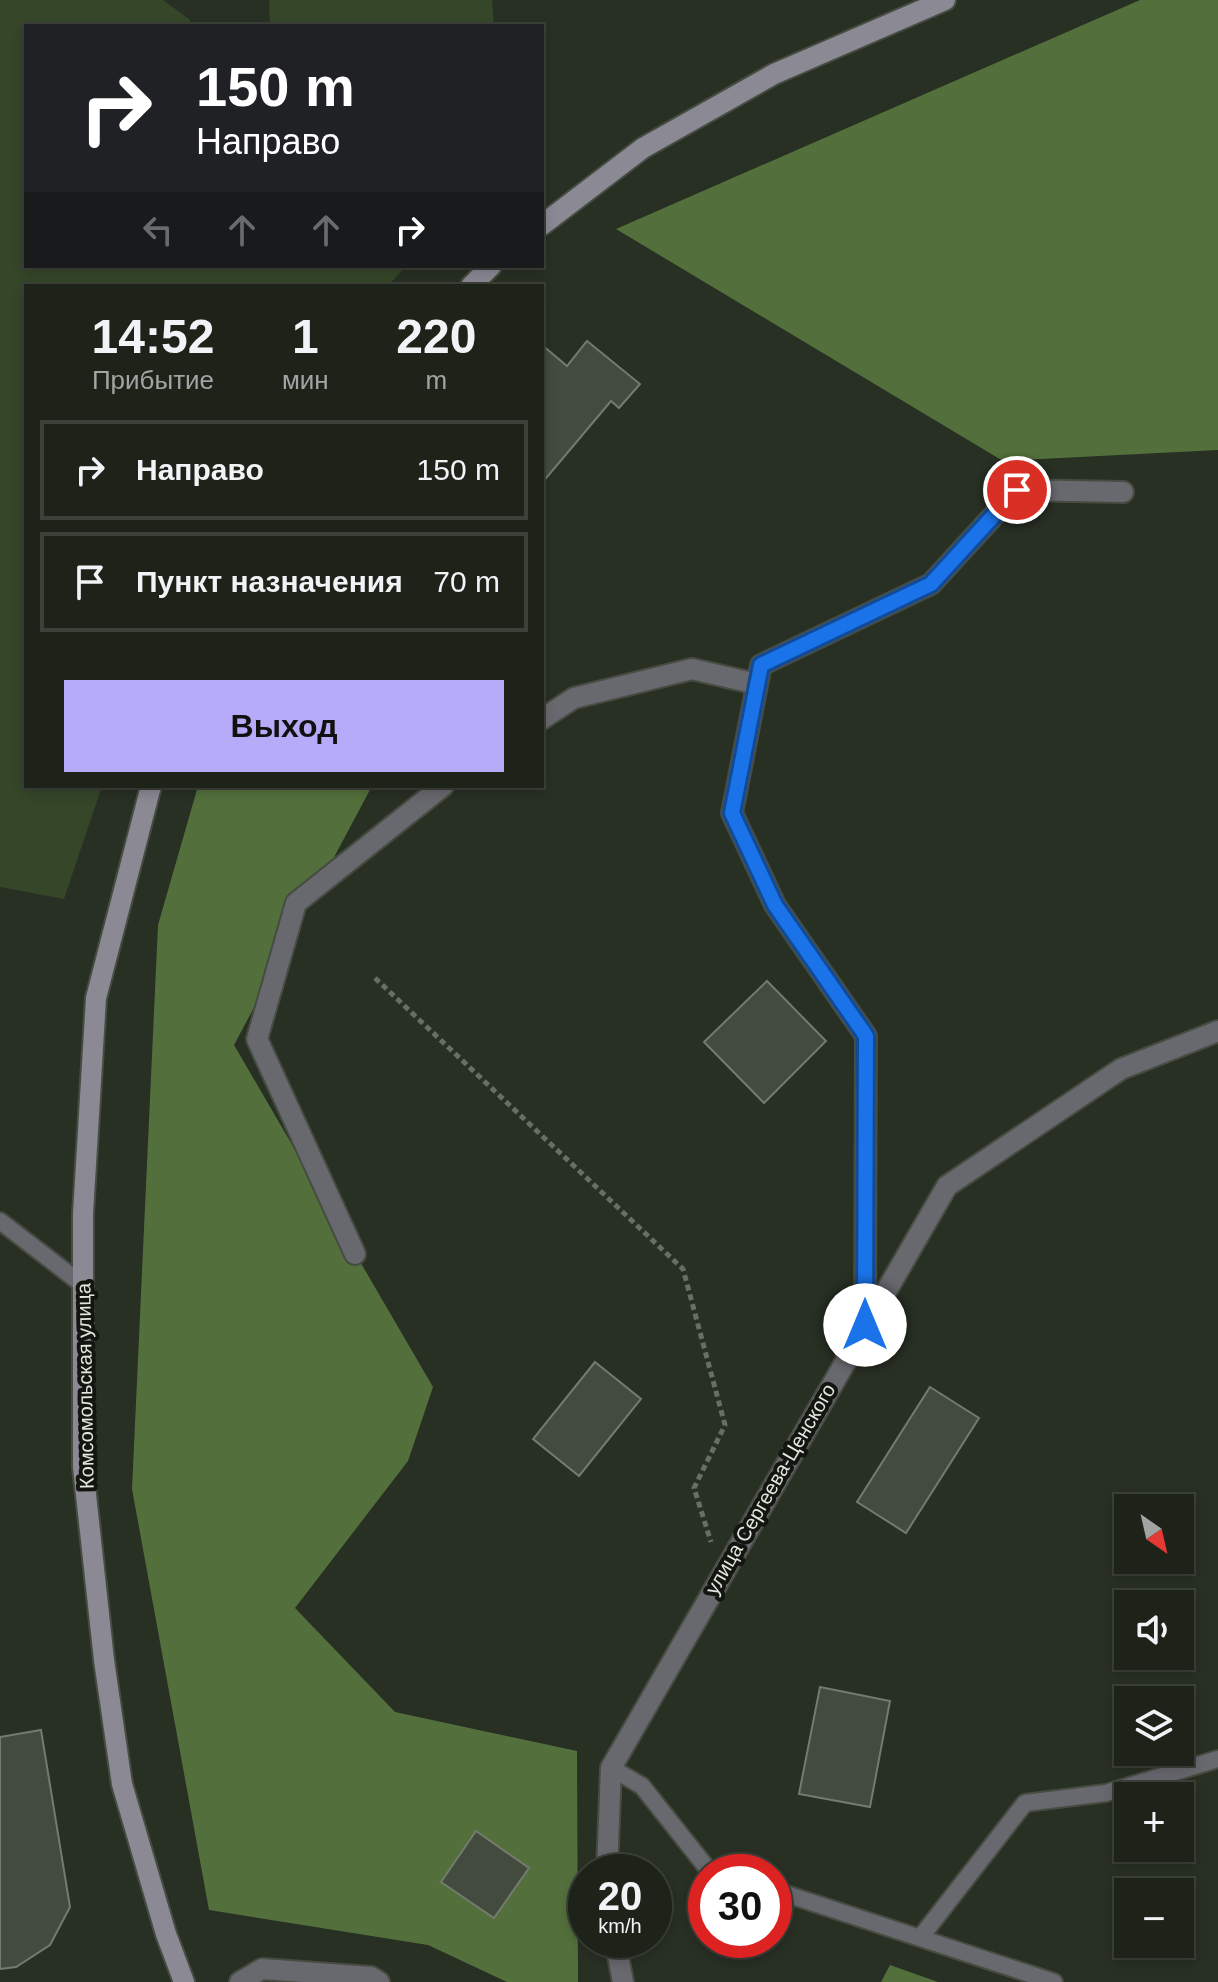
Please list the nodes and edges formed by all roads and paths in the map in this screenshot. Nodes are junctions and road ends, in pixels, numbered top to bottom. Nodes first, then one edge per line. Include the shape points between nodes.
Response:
1 (945, 0) edge
2 (544, 223) edge
3 (489, 268) edge
4 (473, 284) edge
5 (1123, 492) dead end
6 (757, 684) junction
7 (544, 718) edge
8 (150, 788) edge
9 (440, 788) edge
10 (375, 978) dead end
11 (1218, 1031) edge
12 (0, 1221) edge
13 (355, 1254) dead end
14 (83, 1285) junction
15 (865, 1325) junction
16 (722, 1573) junction
17 (1218, 1759) edge
18 (611, 1768) junction
19 (608, 1854) edge
20 (696, 1854) edge
21 (792, 1896) edge
22 (920, 1938) junction
23 (618, 1958) edge
24 (184, 1982) edge
25 (240, 1982) edge
26 (379, 1982) edge
27 (623, 1982) edge
28 (1054, 1982) edge

1 - 2 main road via 774,74 643,148
3 - 4 main road
5 - 6 street via 1017,490 931,584 761,665
6 - 7 street via 692,669 574,698
6 - 15 street via 732,813 775,905 866,1036
8 - 14 main road, Комсомольская улица via 96,998
9 - 13 street via 296,903 257,1039
10 - 16 path via 683,1269 725,1425 694,1488
11 - 15 street, улица Сергеева-Ценского via 1121,1069 947,1186
12 - 14 lane
14 - 24 main road, Комсомольская улица via 83,1467 104,1660 122,1784
15 - 16 street, улица Сергеева-Ценского
16 - 18 street, улица Сергеева-Ценского
17 - 22 lane via 1106,1793 1025,1803
18 - 19 street, улица Сергеева-Ценского
18 - 20 lane via 642,1786
21 - 22 lane
22 - 28 lane
23 - 27 street
25 - 26 street via 262,1969 371,1977

